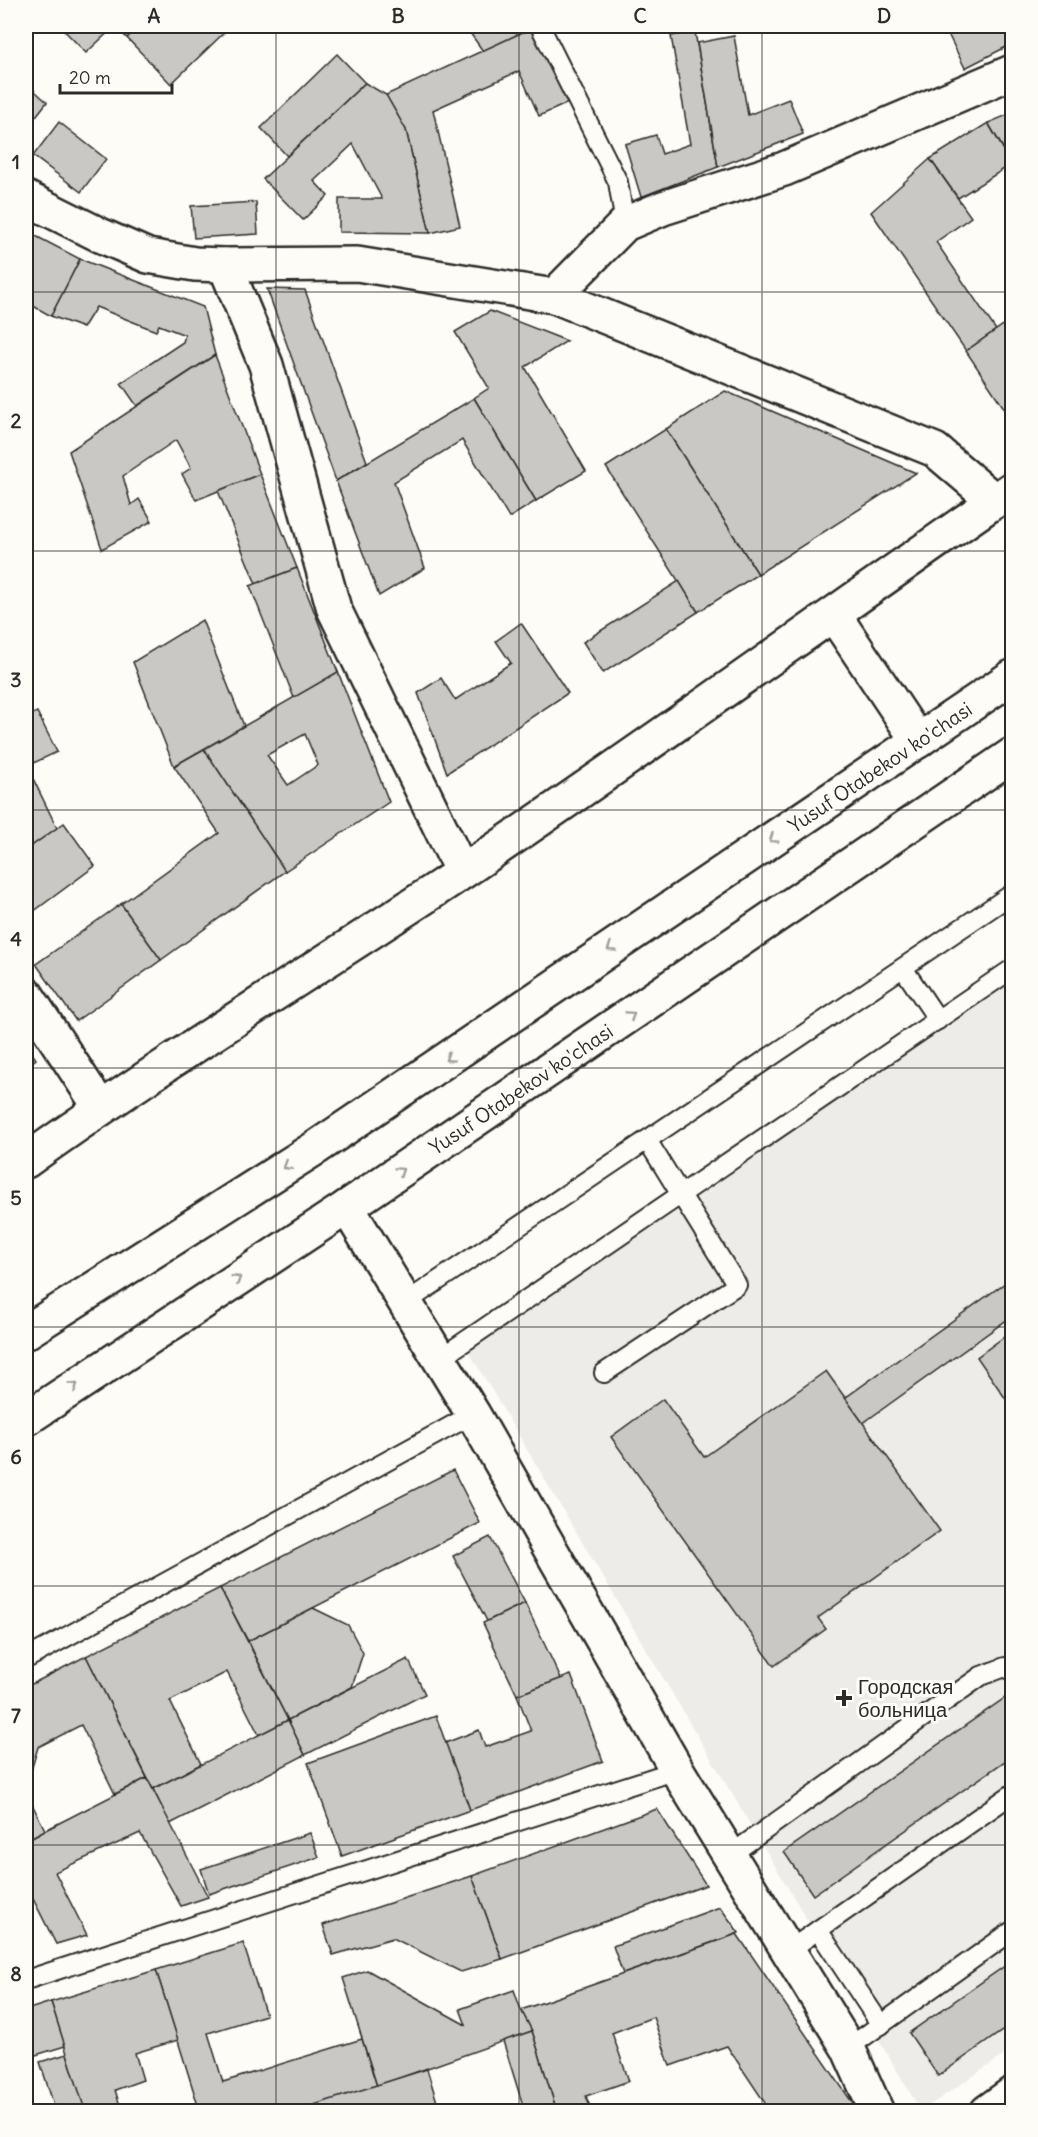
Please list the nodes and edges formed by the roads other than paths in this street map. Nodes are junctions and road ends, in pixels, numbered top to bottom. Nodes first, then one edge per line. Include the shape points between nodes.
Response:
1 (540, 26) edge
2 (1012, 72) edge
3 (26, 198) edge
4 (625, 224) junction
5 (225, 266) junction
6 (554, 296) junction
7 (1004, 495) edge
8 (834, 615) junction
9 (1012, 677) edge
10 (918, 741) junction
11 (1012, 755) edge
12 (462, 872) junction
13 (1012, 894) edge
14 (903, 968) junction
15 (1012, 969) edge
16 (26, 994) edge
17 (938, 1020) junction
18 (100, 1107) junction
19 (648, 1140) junction
20 (26, 1161) edge
21 (680, 1195) junction
22 (347, 1207) junction
23 (405, 1302) junction
24 (26, 1332) edge
25 (440, 1359) junction
26 (604, 1373) dead end
27 (473, 1414) junction
28 (26, 1419) edge
29 (26, 1659) edge
30 (1012, 1671) edge
31 (677, 1770) junction
32 (1012, 1794) edge
33 (730, 1855) junction
34 (818, 1930) junction
35 (1012, 1931) edge
36 (788, 1951) junction
37 (26, 1980) edge
38 (881, 2025) junction
39 (848, 2048) junction
40 (1012, 2094) edge
41 (877, 2112) edge
42 (987, 2112) edge

1 - 4 lane via 618,182
2 - 4 street via 784,169
3 - 5 street via 148,256
4 - 6 street
5 - 6 street via 357,264
5 - 12 street via 266,366 334,609
6 - 7 street via 935,450
7 - 8 street
8 - 10 street
8 - 12 street
9 - 10 street, Yusuf Otabekov ko'chasi
10 -> 24 street, Yusuf Otabekov ko'chasi via 317,1147
22 -> 11 street, Yusuf Otabekov ko'chasi
12 - 18 street
13 - 14 lane
14 - 17 lane
14 - 19 lane
15 - 17 lane
16 - 18 street
17 - 21 lane
18 - 20 street
19 - 21 lane
19 - 23 lane
21 - 25 lane
21 - 26 lane via 737,1285
22 - 23 street
28 -> 22 street, Yusuf Otabekov ko'chasi
23 - 25 street
25 - 27 street
27 - 29 lane
27 - 31 street
30 - 33 lane via 1005,1667 981,1676
31 - 33 street
31 - 37 lane
32 - 34 lane
33 - 36 street
34 - 36 lane
34 - 38 lane
35 - 38 lane
36 - 39 street
38 - 39 lane
39 - 41 street
40 - 42 street

